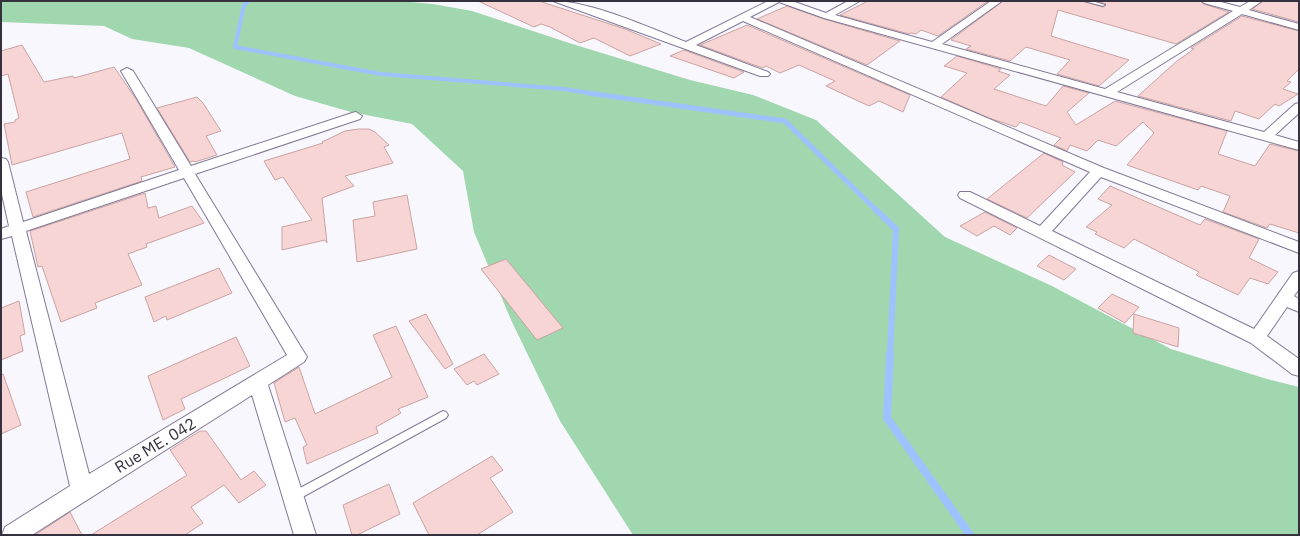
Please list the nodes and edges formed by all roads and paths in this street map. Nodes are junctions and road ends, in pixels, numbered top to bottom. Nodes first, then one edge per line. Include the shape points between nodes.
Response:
1 (558, 1) edge
2 (775, 1) edge
3 (783, 1) edge
4 (854, 1) edge
5 (997, 1) edge
6 (1086, 1) edge
7 (1207, 1) edge
8 (1257, 1) edge
9 (1103, 5) dead end
10 (1241, 12) junction
11 (827, 16) junction
12 (744, 18) junction
13 (1299, 27) edge
14 (934, 45) junction
15 (686, 46) junction
16 (127, 71) dead end
17 (764, 74) dead end
18 (1107, 93) junction
19 (1299, 107) edge
20 (356, 116) dead end
21 (1266, 137) junction
22 (1299, 146) edge
23 (1, 162) edge
24 (1098, 171) junction
25 (186, 172) junction
26 (965, 195) dead end
27 (9, 232) edge
28 (1043, 232) junction
29 (1299, 248) edge
30 (1299, 277) edge
31 (1292, 303) edge
32 (1257, 338) junction
33 (1299, 369) edge
34 (258, 382) junction
35 (443, 415) dead end
36 (82, 490) junction
37 (293, 497) junction
38 (13, 535) edge
39 (305, 535) edge

1 - 15 street
2 - 12 street
3 - 11 street
4 - 11 street
5 - 14 street
6 - 9 lane
7 - 10 street
8 - 10 street
10 - 13 street
10 - 18 street
11 - 14 street
12 - 15 street
12 - 24 street
14 - 18 street
15 - 17 street
16 - 25 street
18 - 21 street
19 - 21 street
20 - 25 street
21 - 22 street
23 - 27 street
24 - 28 street
24 - 29 street
25 - 27 street
25 - 34 street, Rue ME. 042 via 298,357
26 - 28 street
27 - 36 street
28 - 32 street
30 - 31 street
31 - 32 street
32 - 33 street
34 - 36 street, Rue ME. 042
34 - 37 street
35 - 37 lane
36 - 38 street, Rue ME. 042
37 - 39 street

